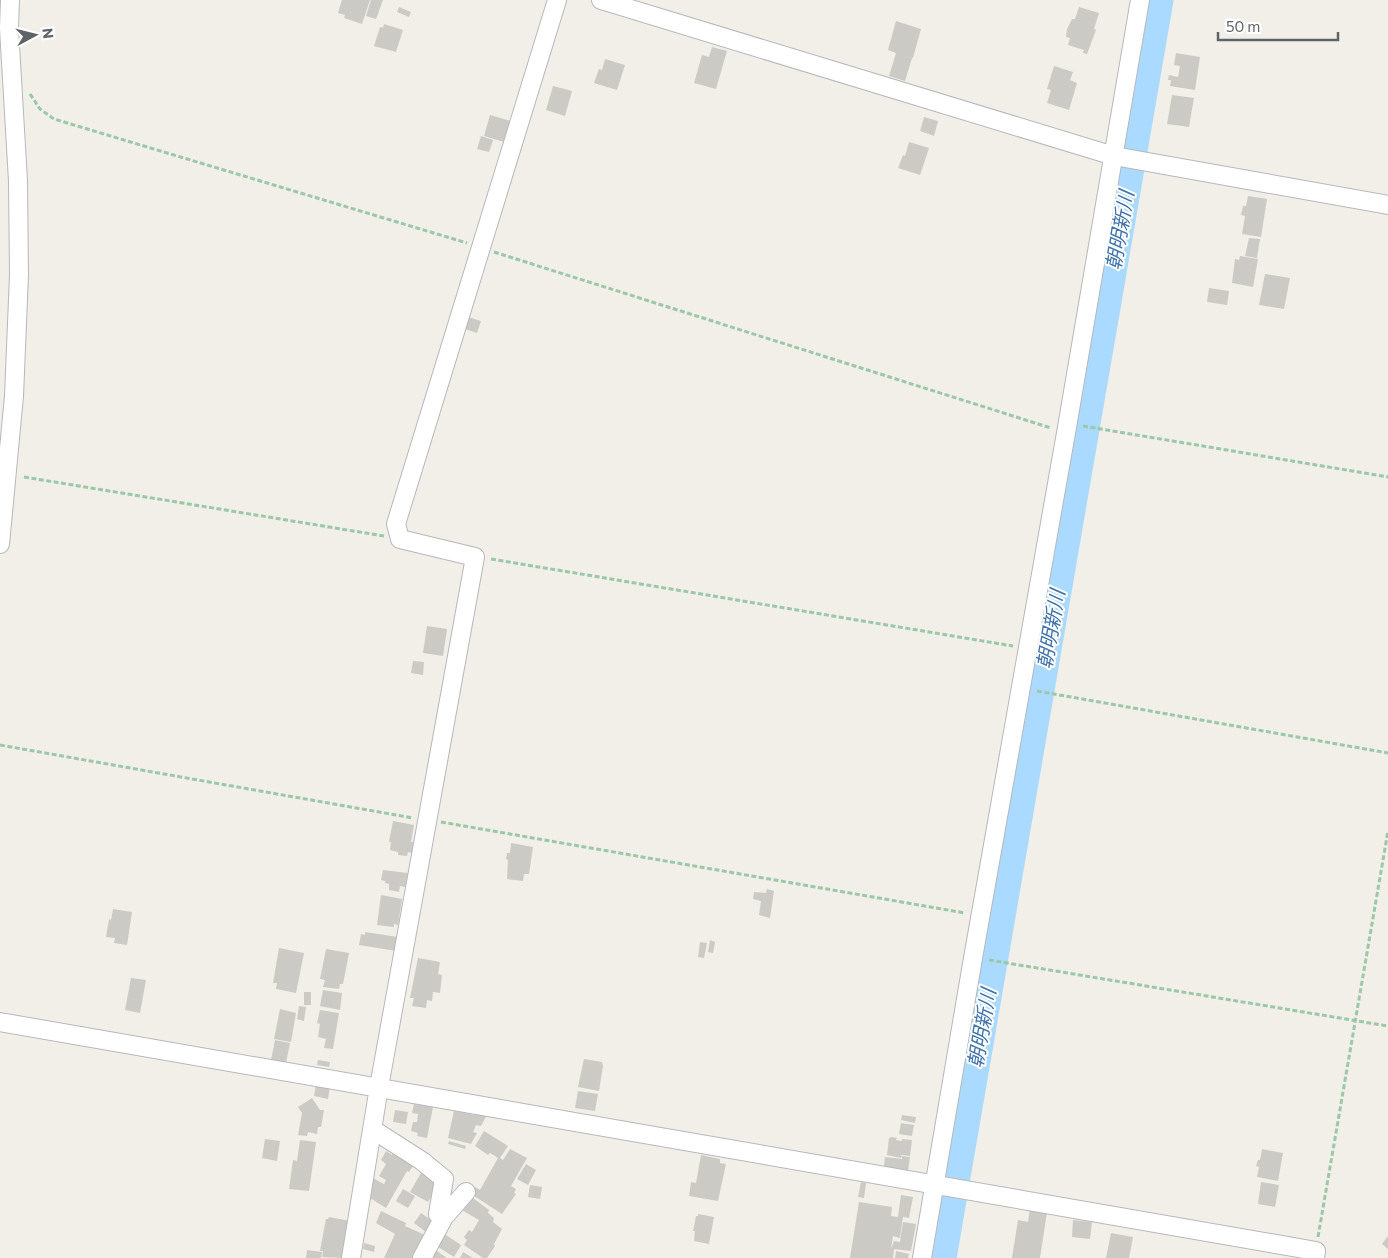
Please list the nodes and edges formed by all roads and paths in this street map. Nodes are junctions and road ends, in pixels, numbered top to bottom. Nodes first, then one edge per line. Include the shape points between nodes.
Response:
1 (10, 0) edge
2 (557, 0) edge
3 (602, 0) edge
4 (1140, 0) edge
5 (28, 86) dead end
6 (1127, 158) junction
7 (1388, 205) edge
8 (482, 248) junction
9 (1073, 430) junction
10 (1388, 476) edge
11 (24, 477) dead end
12 (400, 539) junction
13 (0, 544) edge
14 (475, 557) junction
15 (1028, 648) junction
16 (1045, 692) dead end
17 (0, 745) edge
18 (1388, 753) edge
19 (428, 820) junction
20 (1388, 831) edge
21 (980, 916) junction
22 (988, 960) dead end
23 (1356, 1020) junction
24 (0, 1022) edge
25 (1388, 1026) edge
26 (379, 1087) junction
27 (372, 1129) junction
28 (947, 1188) junction
29 (466, 1192) dead end
30 (444, 1218) junction
31 (1315, 1254) edge
32 (351, 1258) edge
33 (422, 1258) edge
34 (922, 1258) edge

1 - 13 street via 19,275 14,396
2 - 8 street
3 - 6 street
4 - 6 street
5 - 8 path via 40,109 54,119
6 - 7 street
6 - 9 street
8 - 9 path
8 - 12 street via 396,524
9 - 10 path via 1094,428
9 - 15 street
11 - 12 path
12 - 14 street
14 - 15 path
14 - 19 street
15 - 21 street
16 - 18 path
17 - 19 path
19 - 21 path
19 - 26 street
20 - 23 path
21 - 28 street
22 - 23 path
23 - 25 path
23 - 31 path
24 - 26 street
26 - 27 street
26 - 28 street
27 - 30 street via 444,1179 438,1214
27 - 32 street
28 - 31 street
28 - 34 street
29 - 30 street
30 - 33 street

